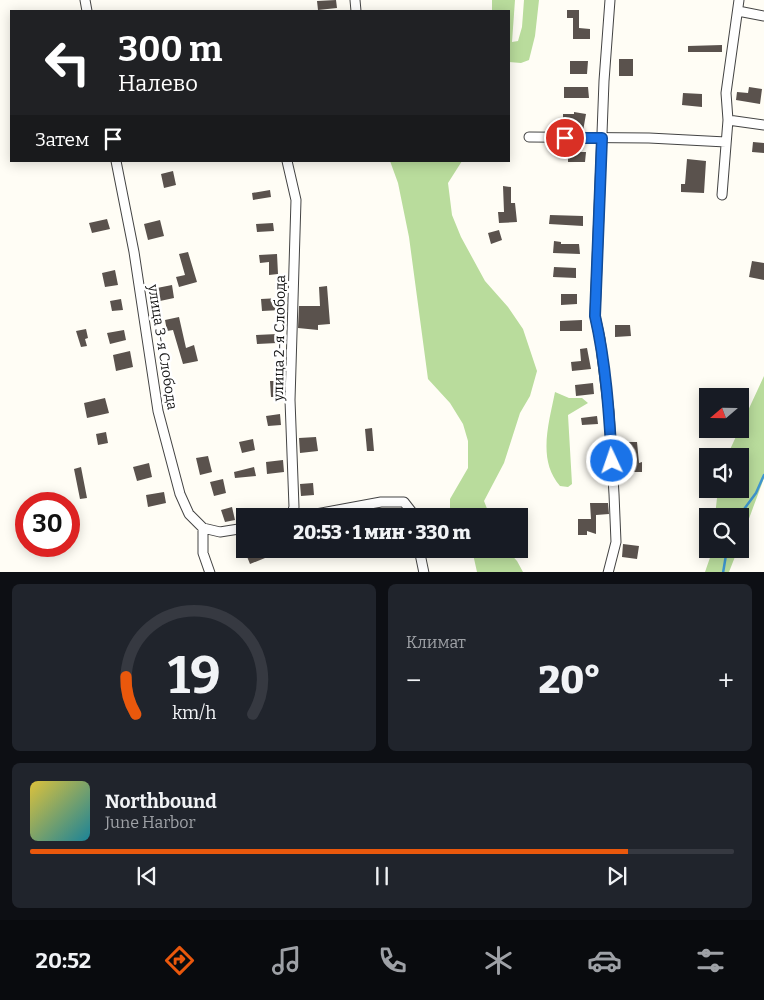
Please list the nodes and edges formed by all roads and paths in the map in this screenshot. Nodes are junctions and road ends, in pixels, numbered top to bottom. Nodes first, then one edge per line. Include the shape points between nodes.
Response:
1 (610, 0) edge
2 (739, 0) edge
3 (738, 11) junction
4 (764, 16) edge
5 (728, 120) junction
6 (764, 125) edge
7 (529, 137) dead end
8 (602, 138) junction
9 (726, 142) junction
10 (116, 162) edge
11 (287, 162) edge
12 (722, 195) dead end
13 (293, 508) edge
14 (348, 508) edge
15 (409, 508) edge
16 (203, 528) junction
17 (236, 529) edge
18 (421, 558) edge
19 (210, 572) edge
20 (424, 572) edge
21 (608, 572) edge

1 - 8 street
2 - 3 street
3 - 4 street
3 - 5 street via 726,93
5 - 6 street
5 - 9 street
7 - 8 street
8 - 9 street
8 - 21 street via 595,316 609,412 614,494 616,542
9 - 12 street
10 - 16 street, улица 3-я Слобода via 134,252 158,410 180,494 189,514
11 - 13 street, улица 2-я Слобода via 296,200 290,400
14 - 15 street via 404,502
16 - 17 street via 220,532
16 - 19 street via 203,553
18 - 20 street

